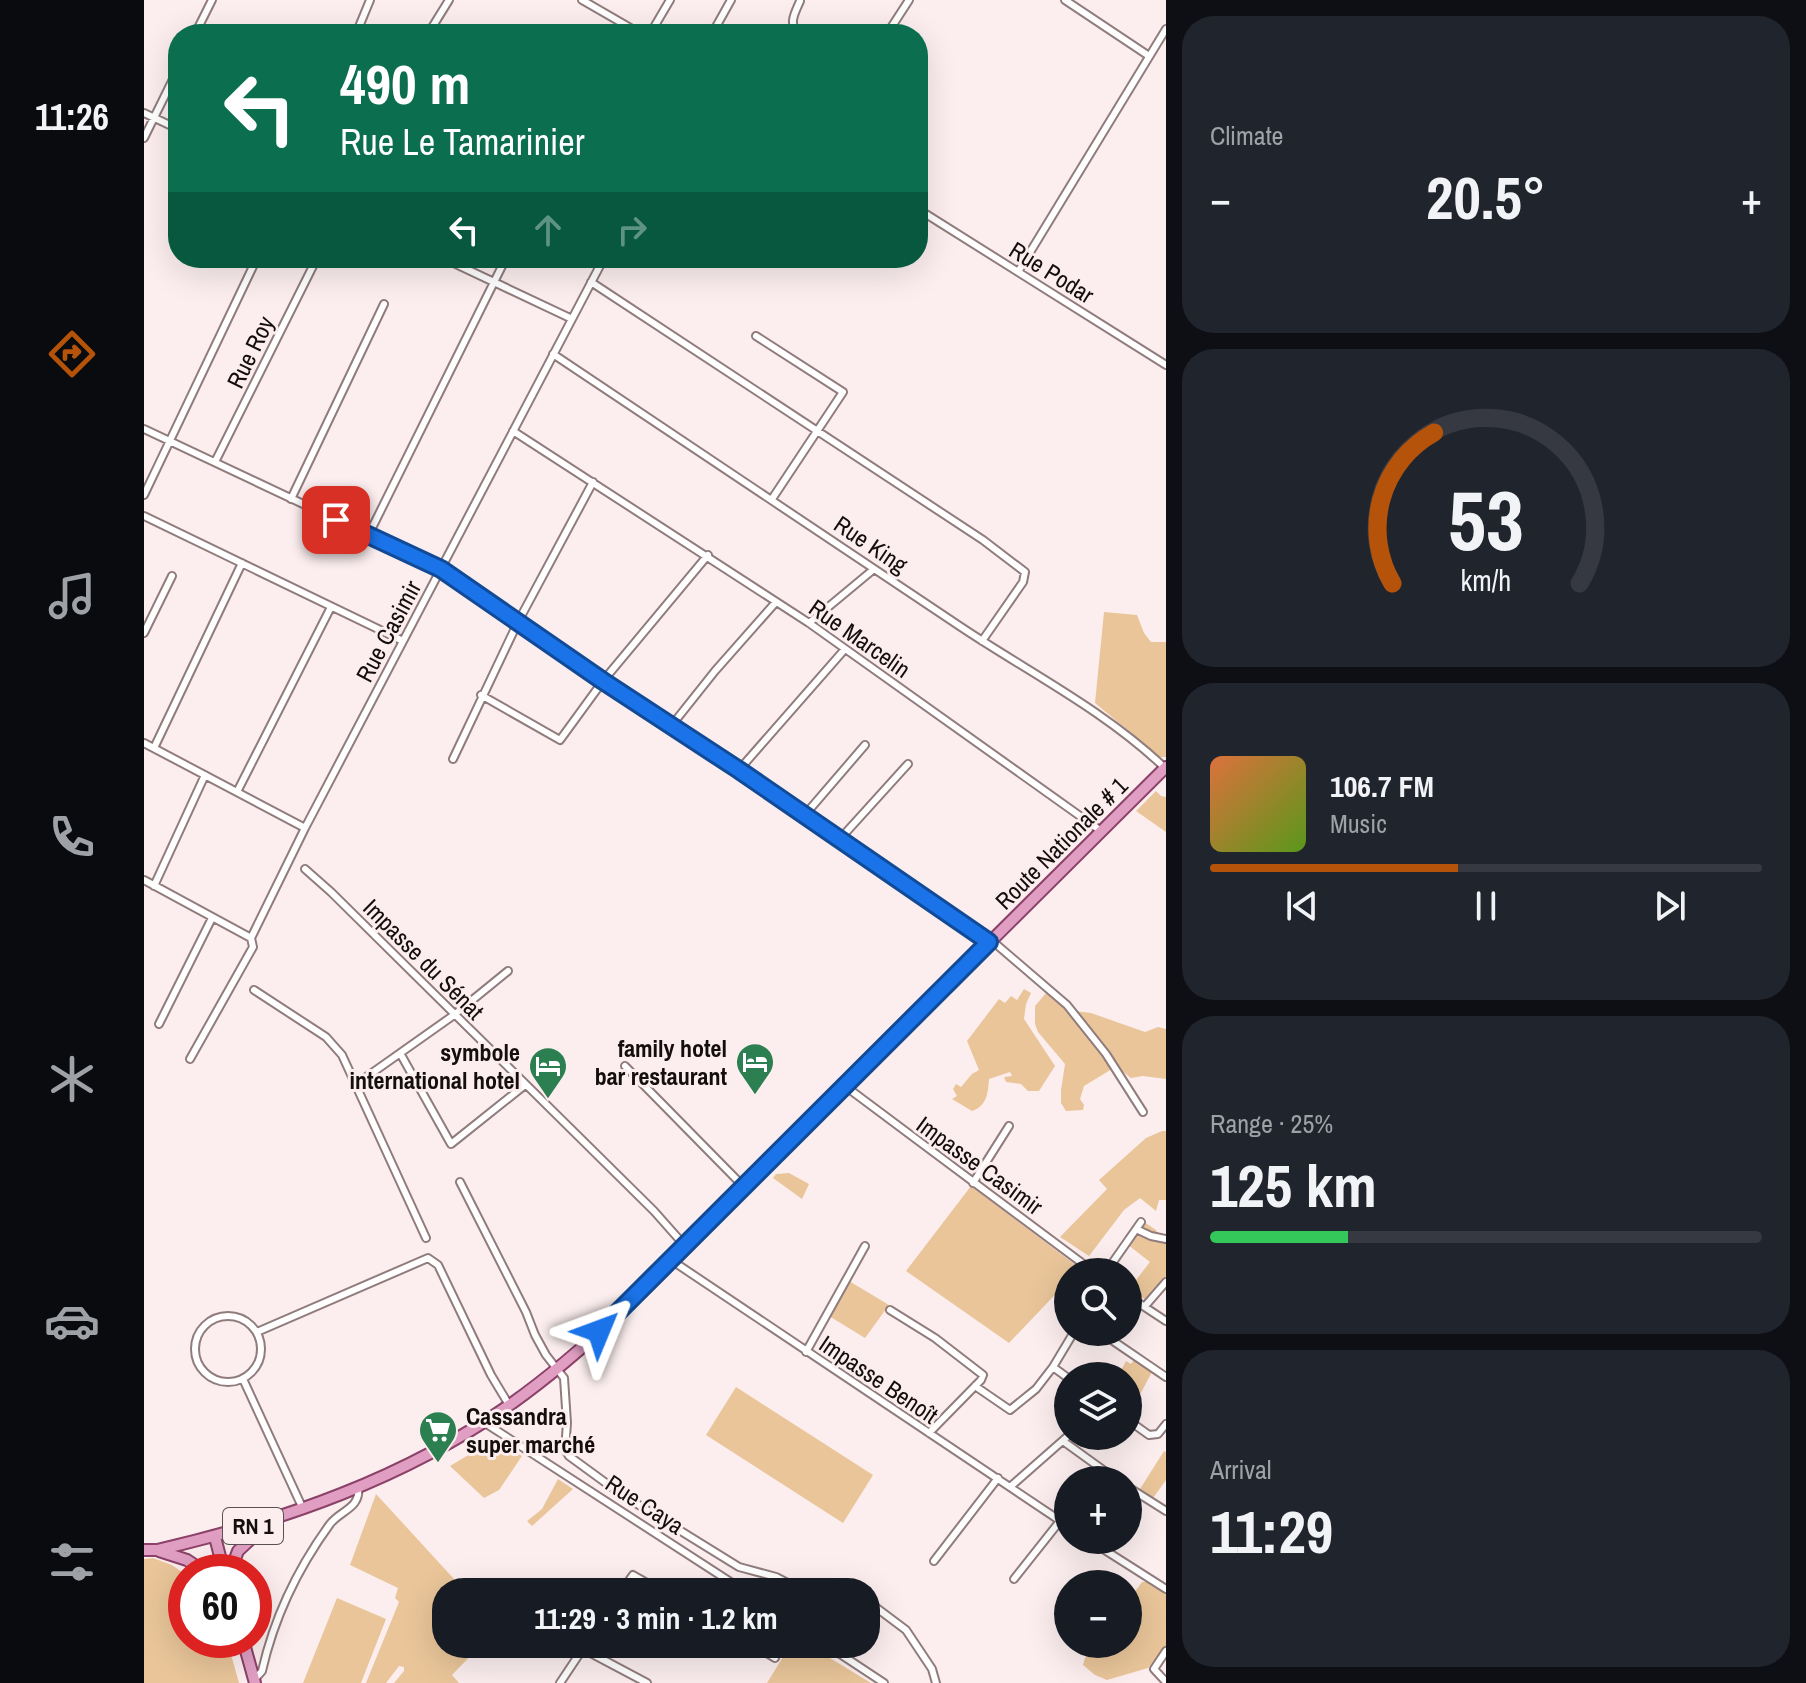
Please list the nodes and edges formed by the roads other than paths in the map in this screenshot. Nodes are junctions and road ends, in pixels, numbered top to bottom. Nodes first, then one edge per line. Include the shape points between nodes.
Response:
1 (212, 0) edge
2 (370, 0) edge
3 (449, 0) edge
4 (582, 0) edge
5 (670, 0) edge
6 (731, 0) edge
7 (1065, 0) edge
8 (800, 1) edge
9 (907, 1) edge
10 (621, 23) edge
11 (200, 24) edge
12 (360, 24) edge
13 (434, 24) edge
14 (656, 24) edge
15 (718, 24) edge
16 (793, 24) edge
17 (893, 24) edge
18 (1166, 29) edge
19 (1149, 56) junction
20 (168, 89) edge
21 (144, 113) edge
22 (154, 117) junction
23 (168, 124) edge
24 (144, 138) edge
25 (928, 215) edge
26 (252, 268) edge
27 (312, 268) edge
28 (466, 268) edge
29 (501, 268) edge
30 (599, 268) edge
31 (1018, 272) junction
32 (495, 281) junction
33 (591, 282) junction
34 (384, 304) dead end
35 (570, 318) junction
36 (756, 336) dead end
37 (553, 354) junction
38 (1166, 365) edge
39 (144, 429) edge
40 (513, 431) junction
41 (817, 431) junction
42 (170, 440) junction
43 (215, 462) junction
44 (593, 482) junction
45 (144, 495) edge
46 (291, 499) junction
47 (772, 499) junction
48 (144, 516) edge
49 (368, 536) junction
50 (708, 555) junction
51 (242, 563) junction
52 (441, 569) junction
53 (874, 569) junction
54 (172, 576) dead end
55 (776, 602) junction
56 (331, 607) junction
57 (518, 622) junction
58 (809, 623) junction
59 (144, 633) edge
60 (403, 641) junction
61 (982, 641) junction
62 (845, 649) junction
63 (603, 681) junction
64 (481, 695) junction
65 (672, 725) junction
66 (144, 743) edge
67 (865, 745) dead end
68 (154, 748) junction
69 (453, 759) dead end
70 (908, 764) dead end
71 (1166, 767) edge
72 (739, 770) junction
73 (205, 775) junction
74 (237, 792) junction
75 (804, 816) junction
76 (305, 828) junction
77 (1101, 831) junction
78 (840, 839) junction
79 (305, 869) dead end
80 (144, 880) edge
81 (154, 886) junction
82 (212, 918) junction
83 (251, 938) junction
84 (989, 942) junction
85 (508, 971) dead end
86 (254, 990) dead end
87 (454, 1015) junction
88 (159, 1024) dead end
89 (400, 1053) junction
90 (190, 1059) dead end
91 (625, 1066) dead end
92 (355, 1085) junction
93 (525, 1085) junction
94 (845, 1086) junction
95 (1143, 1112) dead end
96 (1009, 1126) dead end
97 (460, 1182) dead end
98 (973, 1183) junction
99 (744, 1187) junction
100 (426, 1238) dead end
101 (1166, 1239) edge
102 (685, 1246) junction
103 (865, 1246) dead end
104 (1075, 1258) edge
105 (1116, 1258) edge
106 (671, 1260) junction
107 (1166, 1282) edge
108 (1142, 1303) edge
109 (1146, 1305) junction
110 (890, 1310) dead end
111 (1166, 1321) edge
112 (257, 1332) junction
113 (1066, 1346) edge
114 (1121, 1346) edge
115 (806, 1352) junction
116 (1053, 1367) joint
117 (556, 1370) junction
118 (1166, 1377) edge
119 (243, 1379) junction
120 (975, 1386) junction
121 (509, 1405) junction
122 (482, 1421) junction
123 (1166, 1424) edge
124 (1142, 1430) edge
125 (929, 1433) junction
126 (1054, 1449) edge
127 (1079, 1450) edge
128 (1099, 1466) edge
129 (998, 1478) junction
130 (358, 1487) junction
131 (1010, 1487) junction
132 (1142, 1496) edge
133 (303, 1509) junction
134 (1166, 1511) edge
135 (1054, 1517) edge
136 (269, 1522) junction
137 (1054, 1529) edge
138 (215, 1537) junction
139 (144, 1550) edge
140 (157, 1550) junction
141 (169, 1554) edge
142 (219, 1554) edge
143 (237, 1554) edge
144 (1111, 1554) edge
145 (934, 1561) dead end
146 (724, 1578) edge
147 (778, 1578) edge
148 (1014, 1579) dead end
149 (1166, 1589) edge
150 (880, 1610) edge
151 (1166, 1651) edge
152 (248, 1658) edge
153 (577, 1658) edge
154 (603, 1658) edge
155 (846, 1658) edge
156 (254, 1681) edge
157 (1166, 1682) edge
158 (560, 1683) edge
159 (647, 1683) edge
160 (884, 1683) edge
161 (936, 1683) edge

1 - 11 street
2 - 12 street
3 - 13 street
4 - 10 street
5 - 14 street
6 - 15 street
7 - 19 street
8 - 16 street
9 - 17 street
18 - 19 street
19 - 31 street
20 - 22 street
21 - 22 street
22 - 23 street
22 - 24 street
25 - 31 street, Rue Podar
26 - 42 street
27 - 43 street, Rue Roy
28 - 32 street
29 - 32 street
30 - 33 street, Rue Casimir
31 - 38 street, Rue Podar
32 - 35 street
32 - 49 street
33 - 35 street, Rue Casimir
33 - 41 street
34 - 46 street
35 - 37 street, Rue Casimir
36 - 41 street via 843,392
37 - 40 street, Rue Casimir
37 - 47 street, Rue King
39 - 42 street
40 - 44 street, Rue Marcelin
40 - 52 street, Rue Casimir
41 - 47 street
41 - 61 street via 1025,572
42 - 43 street
42 - 45 street
43 - 46 street
44 - 50 street, Rue Marcelin
44 - 57 street
46 - 49 street
47 - 53 street, Rue King
48 - 51 street
49 - 52 street
50 - 55 street, Rue Marcelin
50 - 63 street
51 - 56 street
51 - 68 street
52 - 57 street
52 - 60 street, Rue Casimir
53 - 58 street
53 - 61 street, Rue King
54 - 59 street
55 - 58 street, Rue Marcelin
55 - 65 street
56 - 60 street
56 - 74 street
57 - 63 street
57 - 64 street
58 - 62 street, Rue Marcelin
60 - 76 street, Rue Casimir
61 - 71 street, Rue King via 1099,713
62 - 72 street
62 - 77 street, Rue Marcelin
63 - 64 street via 560,740
63 - 65 street
64 - 69 street
65 - 72 street
66 - 68 street
67 - 75 street
68 - 73 street
70 - 78 street
71 - 77 main road, Route Nationale # 1 / RN 1
72 - 75 street
73 - 74 street
73 - 81 street
74 - 76 street
75 - 78 street
76 - 83 street, Rue Casimir
77 - 84 main road, Route Nationale # 1 / RN 1
78 - 84 street
79 - 87 street, Impasse du Sénat
80 - 81 street
81 - 82 street
82 - 83 street
82 - 88 street
83 - 90 street, Rue Casimir via 253,947
84 - 94 main road, Route Nationale # 1 / RN 1
84 - 95 street via 1067,1005
85 - 87 street
86 - 92 street via 326,1037 342,1055
87 - 89 street
87 - 93 street, Impasse du Sénat
89 - 92 street
89 - 93 street via 451,1144
91 - 99 street
92 - 100 street
93 - 102 street, Impasse du Sénat
94 - 98 street, Impasse Casimir
94 - 99 main road, Route Nationale # 1 / RN 1
96 - 98 street
97 - 117 street
98 - 104 street, Impasse Casimir
99 - 102 main road, Route Nationale # 1 / RN 1
101 - 105 street via 1151,1236 1139,1225
102 - 106 main road, Route Nationale # 1 / RN 1
103 - 115 street
106 - 115 street, Impasse Benoît
106 - 117 main road, Route Nationale # 1 / RN 1
107 - 109 street
108 - 109 street
109 - 111 street
110 - 120 street via 981,1373
112 - 119 street via 261,1353
112 - 119 street via 240,1318 218,1317 196,1340 197,1362 211,1378 232,1383
112 - 121 street via 428,1258 438,1265
113 - 116 street
114 - 118 street
115 - 125 street, Impasse Benoît
116 - 120 street via 1010,1410
117 - 121 main road, Route Nationale # 1 / RN 1
117 - 147 street via 565,1385 565,1450 580,1466 739,1567
119 - 133 street
120 - 125 street
121 - 122 main road, Route Nationale # 1 / RN 1
122 - 130 main road, Route Nationale # 1 / RN 1
122 - 146 street, Rue Caya
123 - 124 street via 1158,1434
125 - 129 street, Impasse Benoît
126 - 131 street
127 - 128 street
129 - 131 street, Impasse Benoît
129 - 145 street
130 - 133 main road, Route Nationale # 1 / RN 1
130 - 156 street via 356,1504 331,1523 299,1572
131 - 135 street, Impasse Benoît
132 - 134 street
133 - 136 main road, Route Nationale # 1 / RN 1
136 - 138 main road, Route Nationale # 1 / RN 1
136 - 143 main road
137 - 148 street
138 - 140 main road, Route Nationale # 1 / RN 1
138 - 142 main road
139 - 140 main road, Route Nationale # 1 / RN 1
140 - 141 main road
144 - 149 street
150 - 161 street via 906,1630
151 - 157 street via 1154,1669
152 - 156 main road
153 - 158 street
154 - 159 street
155 - 160 street

